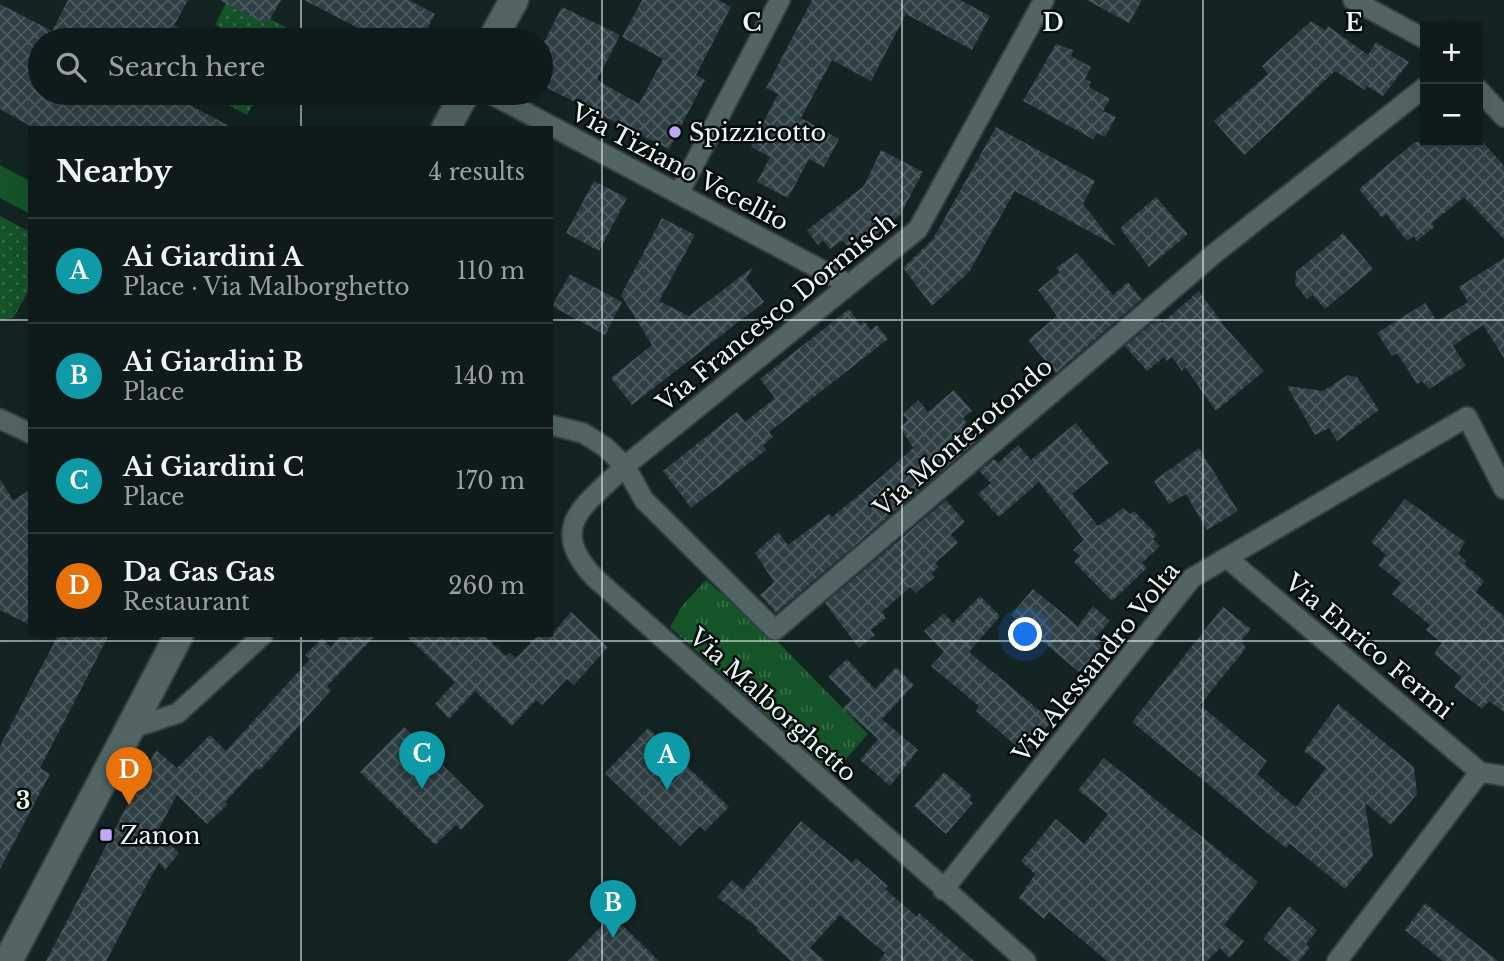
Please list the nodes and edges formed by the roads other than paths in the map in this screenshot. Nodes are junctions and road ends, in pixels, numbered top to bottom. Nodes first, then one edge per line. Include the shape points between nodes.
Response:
1 (514, 0) edge
2 (780, 0) edge
3 (1044, 0) edge
4 (1353, 0) edge
5 (499, 28) edge
6 (1420, 36) edge
7 (1420, 92) edge
8 (1483, 94) edge
9 (458, 105) edge
10 (512, 105) edge
11 (1504, 117) edge
12 (447, 126) edge
13 (552, 126) edge
14 (553, 127) edge
15 (679, 193) junction
16 (848, 284) junction
17 (0, 419) edge
18 (553, 426) edge
19 (28, 432) edge
20 (625, 466) junction
21 (1504, 489) edge
22 (1227, 558) junction
23 (178, 637) edge
24 (261, 637) edge
25 (130, 729) junction
26 (1480, 772) junction
27 (1504, 776) edge
28 (943, 890) junction
29 (8, 961) edge
30 (1026, 961) edge
31 (1337, 961) edge

1 - 5 main road
2 - 15 street
3 - 16 street, Via Francesco Dormisch via 918,229
4 - 6 street
7 - 20 street, Via Monterotondo via 1215,253 775,630 644,500
8 - 11 street
9 - 12 main road
10 - 13 street, Via Tiziano Vecellio
14 - 15 street, Via Tiziano Vecellio
15 - 16 street, Via Tiziano Vecellio
16 - 20 street, Via Francesco Dormisch
17 - 19 street
18 - 20 street, Via Monterotondo via 583,433
20 - 28 street, Via Malborghetto via 575,519 571,540 578,560
21 - 22 street, Via Alessandro Volta via 1467,417
22 - 26 street, Via Enrico Fermi
22 - 28 street, Via Alessandro Volta via 1192,578
23 - 25 main road
24 - 25 street via 178,713
25 - 29 main road
26 - 27 street
26 - 31 street
28 - 30 street, Via Malborghetto

